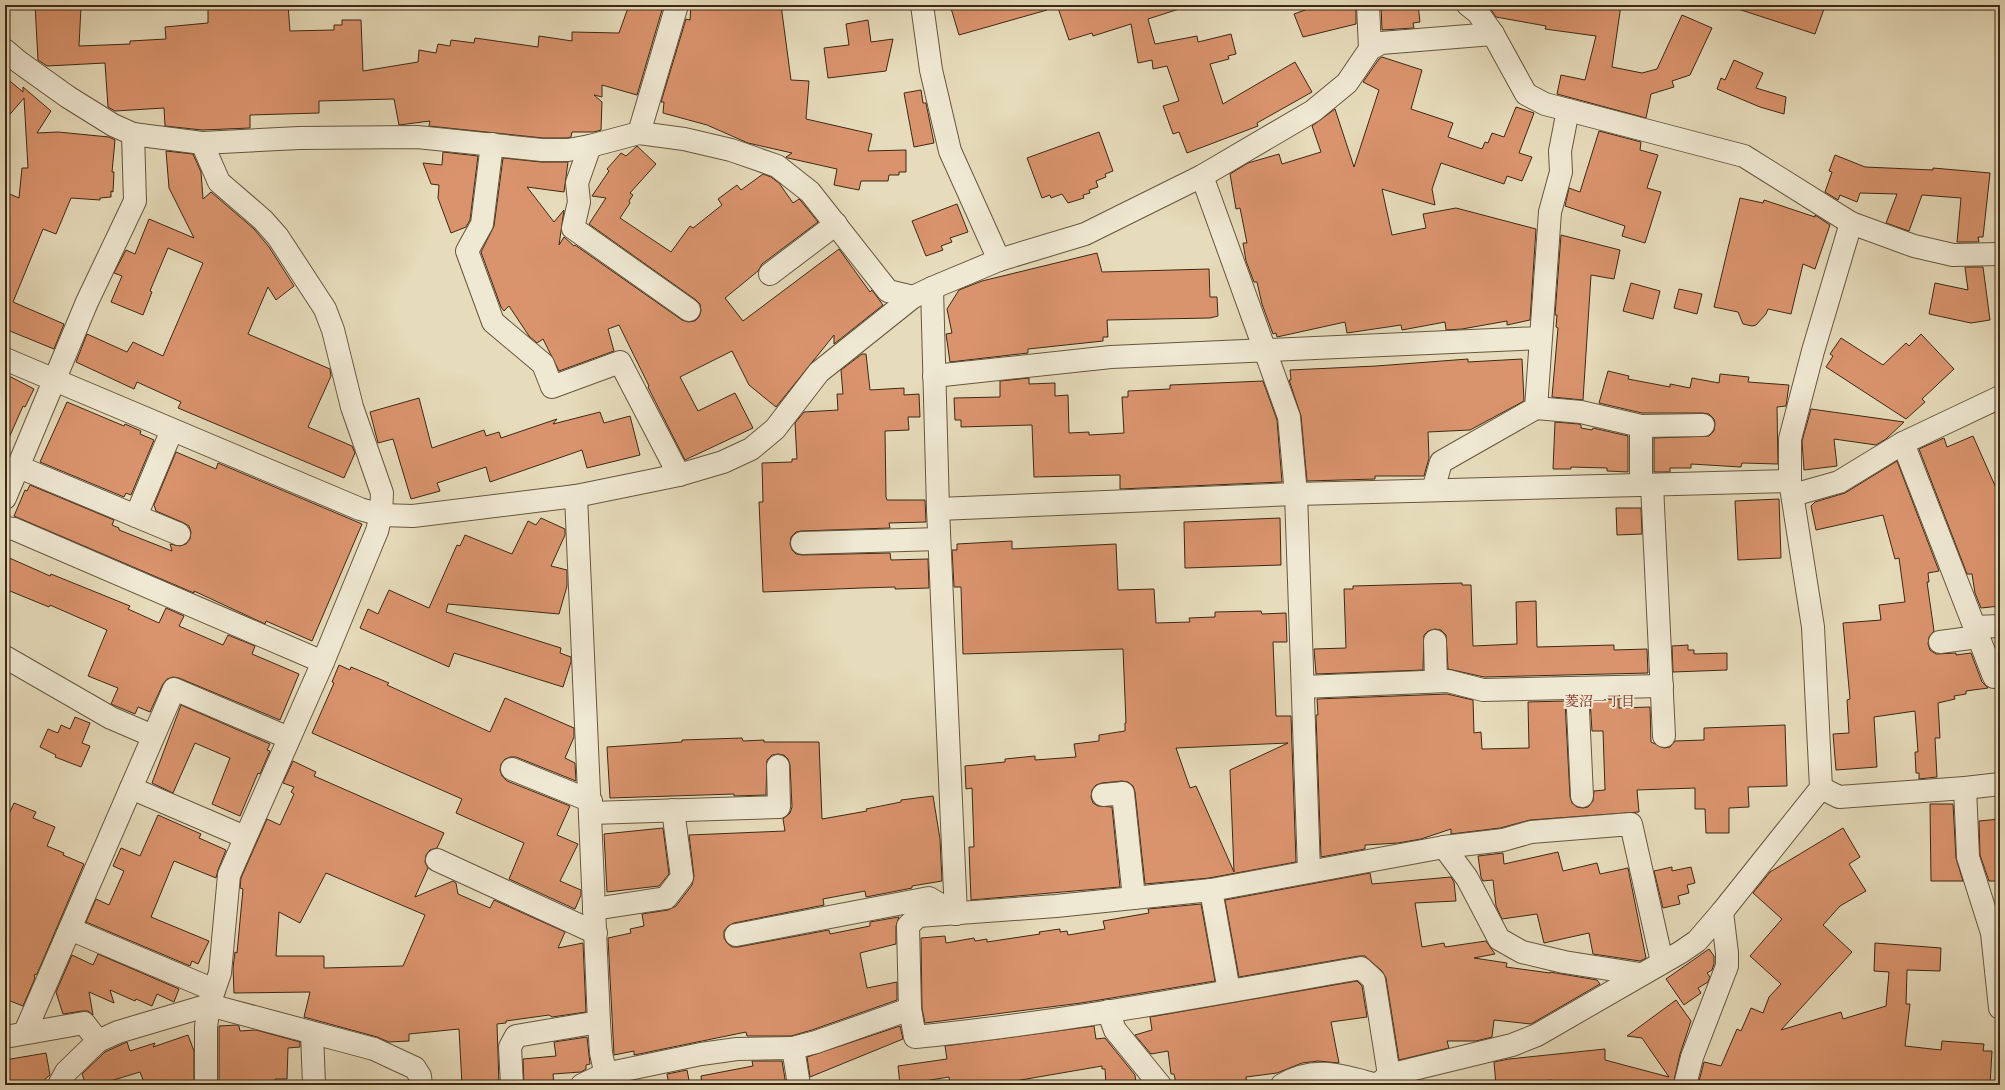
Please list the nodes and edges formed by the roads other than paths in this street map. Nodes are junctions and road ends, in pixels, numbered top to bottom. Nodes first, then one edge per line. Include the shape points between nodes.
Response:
1 (677, 5) edge
2 (922, 5) edge
3 (1368, 5) edge
4 (1468, 5) edge
5 (1493, 34) junction
6 (1370, 49) junction
7 (5, 50) edge
8 (1568, 110) junction
9 (638, 133) junction
10 (133, 134) junction
11 (202, 143) junction
12 (492, 144) junction
13 (590, 146) junction
14 (1202, 176) junction
15 (1851, 223) junction
16 (836, 224) junction
17 (2000, 254) edge
18 (999, 260) junction
19 (770, 274) dead end
20 (923, 293) junction
21 (689, 310) dead end
22 (1540, 338) junction
23 (1265, 351) junction
24 (5, 359) edge
25 (934, 376) junction
26 (54, 380) junction
27 (2000, 397) edge
28 (1536, 408) junction
29 (1703, 425) dead end
30 (1641, 426) junction
31 (172, 430) junction
32 (1903, 443) junction
33 (19, 467) junction
34 (679, 476) junction
35 (1647, 485) junction
36 (1792, 488) junction
37 (1434, 490) junction
38 (1296, 494) junction
39 (576, 496) junction
40 (5, 498) edge
41 (938, 509) junction
42 (381, 515) junction
43 (136, 516) junction
44 (5, 528) edge
45 (178, 534) dead end
46 (939, 540) junction
47 (802, 543) dead end
48 (2000, 626) edge
49 (1976, 632) junction
50 (1435, 641) dead end
51 (1940, 642) dead end
52 (5, 657) edge
53 (323, 662) junction
54 (1994, 678) dead end
55 (1436, 681) junction
56 (1662, 686) junction
57 (1303, 687) junction
58 (1577, 688) junction
59 (153, 736) junction
60 (1664, 736) dead end
61 (289, 738) junction
62 (778, 766) dead end
63 (512, 769) dead end
64 (2000, 784) edge
65 (131, 788) junction
66 (1821, 788) junction
67 (1966, 788) junction
68 (1104, 795) dead end
69 (1582, 796) dead end
70 (591, 807) junction
71 (673, 810) junction
72 (245, 837) junction
73 (1444, 847) junction
74 (437, 860) dead end
75 (1310, 871) junction
76 (1211, 890) junction
77 (1134, 898) junction
78 (594, 909) junction
79 (1722, 912) junction
80 (956, 914) junction
81 (70, 929) junction
82 (596, 933) junction
83 (1996, 933) edge
84 (736, 935) dead end
85 (1662, 962) junction
86 (1640, 974) junction
87 (1229, 991) junction
88 (211, 998) junction
89 (2000, 1008) edge
90 (910, 1009) junction
91 (1108, 1011) junction
92 (599, 1022) junction
93 (312, 1033) junction
94 (15, 1035) edge
95 (98, 1041) junction
96 (793, 1048) junction
97 (606, 1079) edge
98 (1381, 1082) edge
99 (59, 1085) edge
100 (206, 1085) edge
101 (314, 1085) edge
102 (421, 1085) edge
103 (512, 1085) edge
104 (582, 1085) edge
105 (800, 1085) edge
106 (1160, 1085) edge
107 (1282, 1085) edge
108 (1685, 1085) edge

1 - 9 street
2 - 18 street via 932,70 950,151
3 - 6 street
4 - 5 street via 1478,13
5 - 6 street via 1381,43
5 - 8 street via 1526,94 1545,104
6 - 14 street via 1348,83 1314,111
7 - 10 street via 18,62 112,125
8 - 15 street via 1744,156
8 - 22 street via 1560,152 1561,172 1550,212
9 - 13 street
9 - 16 street via 684,139 731,150 777,166 810,192
10 - 11 street
10 - 26 street via 135,201 86,302
11 - 12 street via 299,138 417,137
11 - 42 street via 219,182 263,220 278,237 325,309 333,330 352,407 382,493
12 - 13 street via 542,150 568,150
12 - 34 street via 482,224 467,251 492,322 543,364 552,387 620,362
13 - 21 street via 577,183 579,202 573,228
14 - 18 street via 1085,234
14 - 23 street
15 - 17 street via 1914,246 1953,255
15 - 36 street via 1812,351 1790,439
16 - 19 street
16 - 20 street via 888,291
18 - 20 street
20 - 25 street
20 - 34 street via 820,372 775,429 751,449 723,462
22 - 23 street
22 - 28 street
23 - 25 street via 1111,357
23 - 38 street via 1289,416
24 - 26 street
25 - 41 street
26 - 31 street
26 - 33 street
27 - 32 street
28 - 30 street via 1581,412
28 - 37 street via 1441,462
29 - 30 street
30 - 35 street
31 - 42 street via 360,509
31 - 43 street
32 - 36 street via 1839,482
32 - 49 street
33 - 40 street
33 - 43 street
34 - 39 street
35 - 36 street
35 - 37 street
35 - 56 street
36 - 66 street via 1813,627
37 - 38 street
38 - 41 street
38 - 57 street
39 - 42 street via 413,516
39 - 70 street
41 - 46 street
42 - 53 street via 377,531
43 - 45 street
44 - 53 street via 14,529
46 - 47 street
46 - 80 street
48 - 49 street
49 - 51 street
49 - 54 street
50 - 55 street
52 - 59 street via 112,718
53 - 61 street
55 - 57 street
55 - 58 street via 1448,681 1483,690
56 - 58 street
56 - 60 street
57 - 75 street
58 - 69 street
59 - 61 street via 174,689
59 - 65 street
61 - 72 street
62 - 71 street via 779,807
63 - 70 street
64 - 67 street
65 - 72 street
65 - 81 street
66 - 67 street via 1839,797
66 - 79 street
67 - 83 street via 1968,857
68 - 77 street via 1123,793
70 - 71 street
70 - 78 street
71 - 78 street via 682,877 666,898
72 - 88 street via 229,875 220,973
73 - 75 street
73 - 85 street via 1503,840 1531,832 1631,824
73 - 86 street via 1467,878 1499,939 1522,952 1564,962
74 - 82 street
75 - 76 street
76 - 77 street
76 - 87 street
77 - 80 street
78 - 82 street
79 - 85 street via 1697,941
79 - 108 street via 1727,966 1692,1057
80 - 84 street via 929,898
80 - 90 street via 918,916 908,926
81 - 88 street
81 - 94 street
82 - 92 street
83 - 89 street
85 - 86 street
86 - 98 street via 1537,1035 1512,1045
87 - 91 street
87 - 98 street via 1361,968 1374,980
88 - 93 street
88 - 95 street
88 - 100 street via 206,1026
90 - 91 street via 915,1037
90 - 96 street
91 - 106 street via 1115,1030
92 - 97 street
92 - 103 street via 516,1036 510,1047
93 - 101 street
93 - 102 street via 374,1049 415,1068 420,1076
94 - 95 street via 84,1023
95 - 99 street via 66,1072
96 - 97 street via 737,1049
96 - 105 street
97 - 104 street
98 - 107 street via 1314,1073

